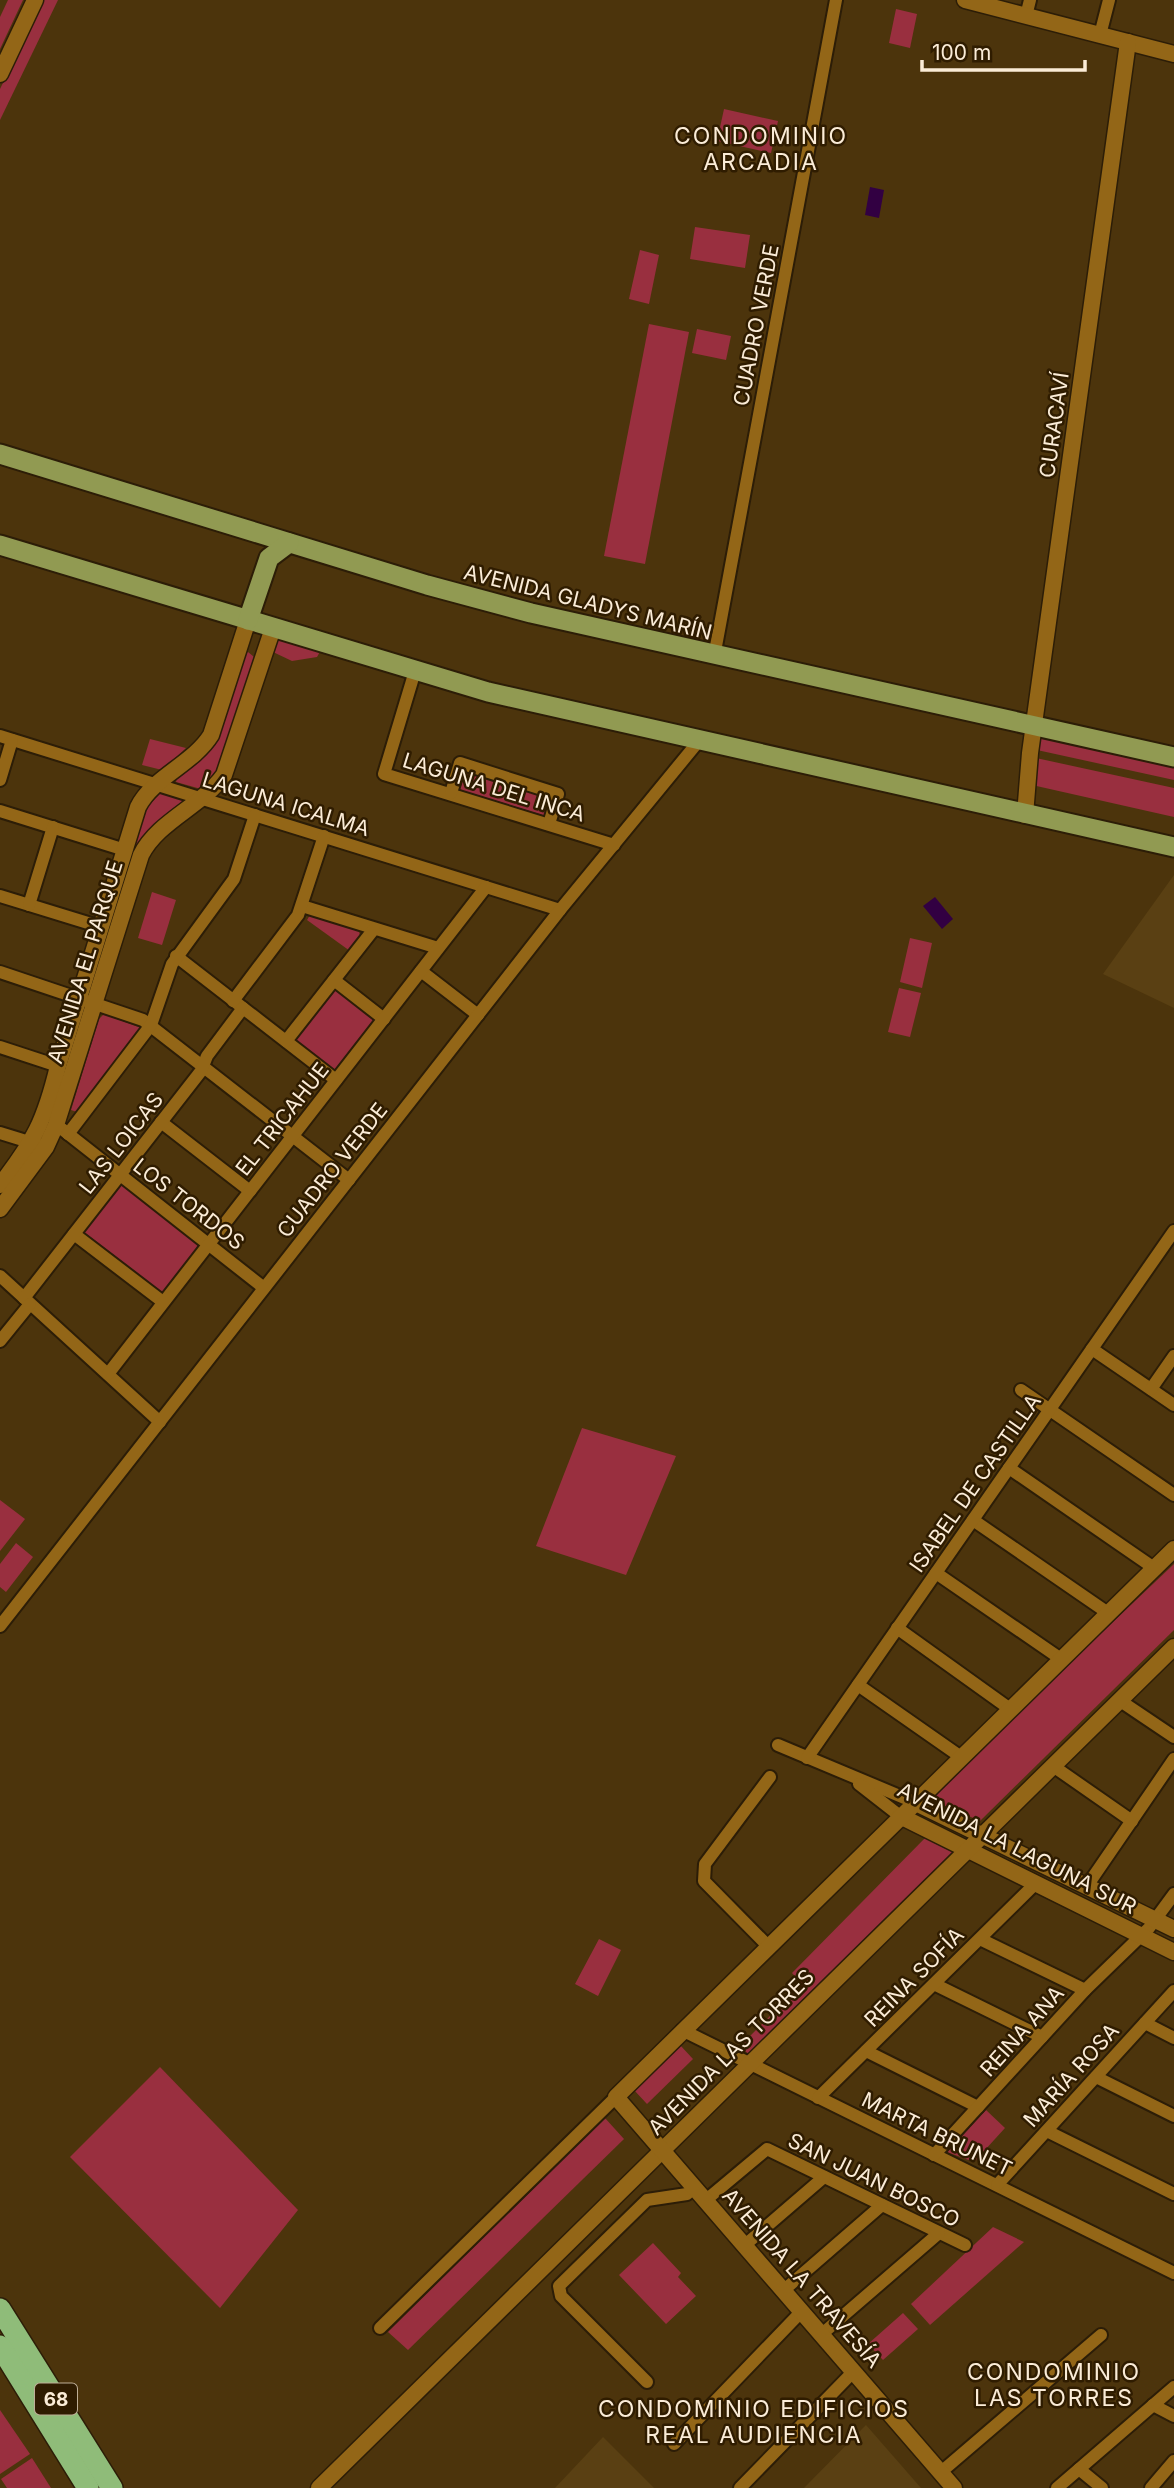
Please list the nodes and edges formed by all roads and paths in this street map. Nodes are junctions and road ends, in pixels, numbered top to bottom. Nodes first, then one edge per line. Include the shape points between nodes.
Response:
1 (35, 0) edge
2 (836, 0) edge
3 (965, 0) edge
4 (1109, 0) edge
5 (1028, 8) edge
6 (1100, 35) junction
7 (1128, 42) junction
8 (1174, 54) edge
9 (0, 74) edge
10 (0, 454) edge
11 (289, 543) junction
12 (0, 545) edge
13 (248, 620) junction
14 (273, 628) junction
15 (714, 657) junction
16 (415, 671) junction
17 (1034, 727) junction
18 (6, 738) edge
19 (698, 741) junction
20 (1174, 757) edge
21 (0, 780) edge
22 (158, 785) junction
23 (451, 793) junction
24 (202, 799) junction
25 (0, 811) edge
26 (256, 815) junction
27 (1025, 815) junction
28 (549, 824) junction
29 (53, 827) junction
30 (324, 836) junction
31 (614, 845) junction
32 (1174, 847) edge
33 (125, 850) junction
34 (486, 887) junction
35 (0, 896) edge
36 (29, 905) junction
37 (302, 906) junction
38 (560, 910) junction
39 (101, 927) junction
40 (374, 929) junction
41 (439, 948) junction
42 (177, 956) junction
43 (421, 971) junction
44 (0, 972) edge
45 (334, 980) junction
46 (87, 999) junction
47 (238, 1004) junction
48 (478, 1014) junction
49 (384, 1019) junction
50 (151, 1025) junction
51 (286, 1041) junction
52 (0, 1047) edge
53 (203, 1065) junction
54 (58, 1066) junction
55 (336, 1080) junction
56 (161, 1122) junction
57 (62, 1129) junction
58 (0, 1133) edge
59 (293, 1136) junction
60 (39, 1145) junction
61 (120, 1175) junction
62 (349, 1180) junction
63 (0, 1185) edge
64 (250, 1191) junction
65 (0, 1209) edge
66 (74, 1234) junction
67 (1173, 1234) edge
68 (208, 1244) junction
69 (0, 1276) edge
70 (264, 1288) junction
71 (27, 1301) junction
72 (163, 1302) junction
73 (0, 1341) edge
74 (1091, 1349) junction
75 (1174, 1356) edge
76 (107, 1374) junction
77 (1151, 1389) junction
78 (1021, 1390) dead end
79 (1174, 1405) edge
80 (1049, 1410) junction
81 (160, 1422) junction
82 (1009, 1468) junction
83 (1174, 1495) edge
84 (973, 1520) junction
85 (1174, 1549) edge
86 (1147, 1564) junction
87 (936, 1573) junction
88 (1108, 1613) junction
89 (0, 1626) edge
90 (897, 1629) junction
91 (1171, 1654) edge
92 (1061, 1660) junction
93 (858, 1685) junction
94 (1119, 1700) junction
95 (1010, 1709) junction
96 (1174, 1737) edge
97 (778, 1745) dead end
98 (961, 1757) junction
99 (807, 1758) junction
100 (1174, 1759) edge
101 (1053, 1766) junction
102 (845, 1773) junction
103 (770, 1777) dead end
104 (915, 1802) junction
105 (900, 1816) junction
106 (1132, 1821) junction
107 (984, 1834) junction
108 (968, 1850) junction
109 (1036, 1883) junction
110 (1087, 1886) junction
111 (1174, 1894) edge
112 (1156, 1920) junction
113 (1174, 1929) edge
114 (1141, 1936) junction
115 (980, 1939) junction
116 (768, 1946) junction
117 (1174, 1952) edge
118 (934, 1984) junction
119 (1085, 1990) junction
120 (1174, 1991) edge
121 (1145, 2023) junction
122 (682, 2030) junction
123 (1042, 2037) junction
124 (1174, 2038) edge
125 (866, 2051) junction
126 (748, 2063) junction
127 (1096, 2077) junction
128 (616, 2097) junction
129 (818, 2098) junction
130 (978, 2107) junction
131 (1174, 2116) edge
132 (1047, 2131) junction
133 (663, 2149) junction
134 (934, 2155) junction
135 (824, 2177) junction
136 (997, 2185) junction
137 (695, 2187) junction
138 (1174, 2194) edge
139 (706, 2200) junction
140 (882, 2205) junction
141 (939, 2233) junction
142 (745, 2245) junction
143 (965, 2245) dead end
144 (1174, 2273) edge
145 (784, 2290) junction
146 (0, 2309) edge
147 (802, 2311) junction
148 (380, 2328) dead end
149 (822, 2334) junction
150 (1101, 2335) dead end
151 (0, 2346) edge
152 (854, 2371) junction
153 (0, 2375) edge
154 (647, 2382) dead end
155 (1174, 2387) edge
156 (1153, 2405) junction
157 (1174, 2416) edge
158 (44, 2417) junction
159 (674, 2444) dead end
160 (1174, 2461) edge
161 (1079, 2469) junction
162 (941, 2472) junction
163 (88, 2488) edge
164 (112, 2488) edge
165 (320, 2488) edge
166 (740, 2488) edge
167 (954, 2488) edge
168 (1056, 2488) edge
169 (1102, 2488) edge
170 (1151, 2488) edge

1 - 9 street
2 - 15 street, CUADRO VERDE
3 - 5 street
4 - 6 street
5 - 6 street
6 - 7 street
7 - 8 street
7 - 17 street, CURACAVÍ
10 - 11 main road, AVENIDA GLADYS MARÍN
11 - 13 main road via 269,558
11 - 15 main road, AVENIDA GLADYS MARÍN via 531,613
12 - 13 main road
13 - 14 main road
13 - 22 street, AVENIDA EL PARQUE via 211,735 199,752
14 - 16 main road
14 - 24 street, AVENIDA EL PARQUE via 230,762
15 - 17 main road, AVENIDA GLADYS MARÍN
16 - 19 main road
16 - 23 street, LAGUNA DEL INCA via 384,774
17 - 20 main road, AVENIDA GLADYS MARÍN
17 - 27 street, CURACAVÍ
18 - 21 street
18 - 22 street, LAGUNA ICALMA
19 - 27 main road
19 - 31 street, CUADRO VERDE
22 - 24 street, LAGUNA ICALMA
22 - 33 street, AVENIDA EL PARQUE via 141,802
23 - 28 street, LAGUNA DEL INCA
23 - 28 street via 460,763 558,794
24 - 26 street, LAGUNA ICALMA
24 - 46 street, AVENIDA EL PARQUE via 143,850
25 - 29 street
26 - 30 street, LAGUNA ICALMA
26 - 42 street via 230,886
27 - 32 main road
28 - 31 street, LAGUNA DEL INCA
29 - 33 street
29 - 36 street
30 - 34 street, LAGUNA ICALMA
30 - 37 street, LAS LOICAS
31 - 38 street, CUADRO VERDE
33 - 39 street, AVENIDA EL PARQUE
34 - 38 street, LAGUNA ICALMA
34 - 41 street, EL TRICAHUE
35 - 36 street
36 - 39 street
37 - 40 street
37 - 47 street, LAS LOICAS
38 - 48 street, CUADRO VERDE
39 - 46 street, AVENIDA EL PARQUE
40 - 41 street
40 - 45 street
41 - 43 street, EL TRICAHUE
42 - 47 street
42 - 50 street
43 - 48 street
43 - 49 street, EL TRICAHUE
44 - 46 street
45 - 49 street
45 - 51 street
46 - 50 street
46 - 54 street, AVENIDA EL PARQUE
46 - 57 street, AVENIDA EL PARQUE
47 - 51 street
47 - 53 street, LAS LOICAS
48 - 62 street, CUADRO VERDE
49 - 55 street, EL TRICAHUE
50 - 53 street
50 - 57 street
51 - 55 street
52 - 54 street
53 - 56 street, LAS LOICAS
53 - 59 street
54 - 60 street, AVENIDA EL PARQUE
55 - 59 street, EL TRICAHUE
56 - 61 street, LAS LOICAS
56 - 64 street
57 - 60 street, AVENIDA EL PARQUE
57 - 61 street, LOS TORDOS
58 - 60 street
59 - 62 street
59 - 64 street, EL TRICAHUE
60 - 63 street, AVENIDA EL PARQUE
60 - 65 street, AVENIDA EL PARQUE
61 - 66 street, LAS LOICAS
61 - 68 street, LOS TORDOS
62 - 70 street, CUADRO VERDE
64 - 68 street, EL TRICAHUE
66 - 71 street, LAS LOICAS
66 - 72 street
67 - 74 street, ISABEL DE CASTILLA
68 - 70 street, LOS TORDOS
68 - 72 street, EL TRICAHUE
69 - 71 street
70 - 81 street, CUADRO VERDE
71 - 73 street, LAS LOICAS
71 - 76 street
72 - 76 street, EL TRICAHUE
74 - 77 street
74 - 80 street, ISABEL DE CASTILLA
75 - 77 street
76 - 81 street
77 - 79 street
78 - 80 street
80 - 82 street, ISABEL DE CASTILLA
80 - 83 street
81 - 89 street, CUADRO VERDE
82 - 84 street, ISABEL DE CASTILLA
82 - 86 street
84 - 87 street, ISABEL DE CASTILLA
84 - 88 street
85 - 86 street
86 - 88 street
87 - 90 street, ISABEL DE CASTILLA
87 - 92 street
88 - 92 street
90 - 93 street, ISABEL DE CASTILLA
90 - 95 street
91 - 94 street, AVENIDA LAS TORRES
92 - 95 street
93 - 98 street
93 - 99 street, ISABEL DE CASTILLA
94 - 96 street
94 - 101 street, AVENIDA LAS TORRES
95 - 98 street
97 - 99 street, AVENIDA LA LAGUNA SUR
98 - 104 street
99 - 102 street, AVENIDA LA LAGUNA SUR
100 - 106 street
101 - 106 street
101 - 107 street, AVENIDA LAS TORRES
102 - 104 street, AVENIDA LA LAGUNA SUR
102 - 105 street, AVENIDA LA LAGUNA SUR
103 - 116 street via 703,1872 704,1881
104 - 105 street
104 - 107 street, AVENIDA LA LAGUNA SUR
105 - 108 street, AVENIDA LA LAGUNA SUR
105 - 116 street
106 - 110 street
107 - 108 street, AVENIDA LAS TORRES
107 - 110 street, AVENIDA LA LAGUNA SUR
108 - 109 street, AVENIDA LA LAGUNA SUR
108 - 126 street, AVENIDA LAS TORRES
109 - 114 street, AVENIDA LA LAGUNA SUR
109 - 115 street, REINA SOFÍA
110 - 112 street, AVENIDA LA LAGUNA SUR
111 - 112 street, REINA ANA
112 - 113 street, AVENIDA LA LAGUNA SUR
112 - 114 street, REINA ANA
114 - 117 street, AVENIDA LA LAGUNA SUR
114 - 119 street, REINA ANA
115 - 118 street, REINA SOFÍA
115 - 119 street
116 - 122 street
118 - 123 street
118 - 125 street, REINA SOFÍA
119 - 123 street, REINA ANA
120 - 121 street, MARÍA ROSA
121 - 124 street
121 - 127 street, MARÍA ROSA
122 - 126 street, MARTA BRUNET
122 - 128 street
123 - 130 street, REINA ANA
125 - 129 street, REINA SOFÍA
125 - 130 street
126 - 129 street, MARTA BRUNET
126 - 133 street, AVENIDA LAS TORRES
127 - 131 street
127 - 132 street, MARÍA ROSA
128 - 133 street, AVENIDA LA TRAVESÍA
128 - 148 street
129 - 134 street, MARTA BRUNET
130 - 134 street, REINA ANA
132 - 136 street, MARÍA ROSA
132 - 138 street
133 - 137 street, AVENIDA LA TRAVESÍA
133 - 165 street, AVENIDA LAS TORRES
134 - 136 street, MARTA BRUNET
135 - 139 street, SAN JUAN BOSCO via 767,2149
135 - 140 street, SAN JUAN BOSCO
135 - 142 street
136 - 144 street, MARTA BRUNET
137 - 139 street, AVENIDA LA TRAVESÍA
137 - 154 street via 687,2194 647,2200 558,2290
139 - 142 street, AVENIDA LA TRAVESÍA
140 - 141 street, SAN JUAN BOSCO
140 - 145 street
141 - 143 street, SAN JUAN BOSCO
141 - 149 street
142 - 145 street, AVENIDA LA TRAVESÍA
145 - 147 street, AVENIDA LA TRAVESÍA
146 - 164 highway, 68
147 - 149 street, AVENIDA LA TRAVESÍA
147 - 159 street
149 - 152 street, AVENIDA LA TRAVESÍA
150 - 162 street
151 - 158 highway, 68
152 - 162 street, AVENIDA LA TRAVESÍA
152 - 166 street
153 - 158 highway
155 - 156 street
156 - 157 street
156 - 161 street
158 - 163 highway, 68
160 - 170 street
161 - 168 street
161 - 169 street
162 - 167 street, AVENIDA LA TRAVESÍA

